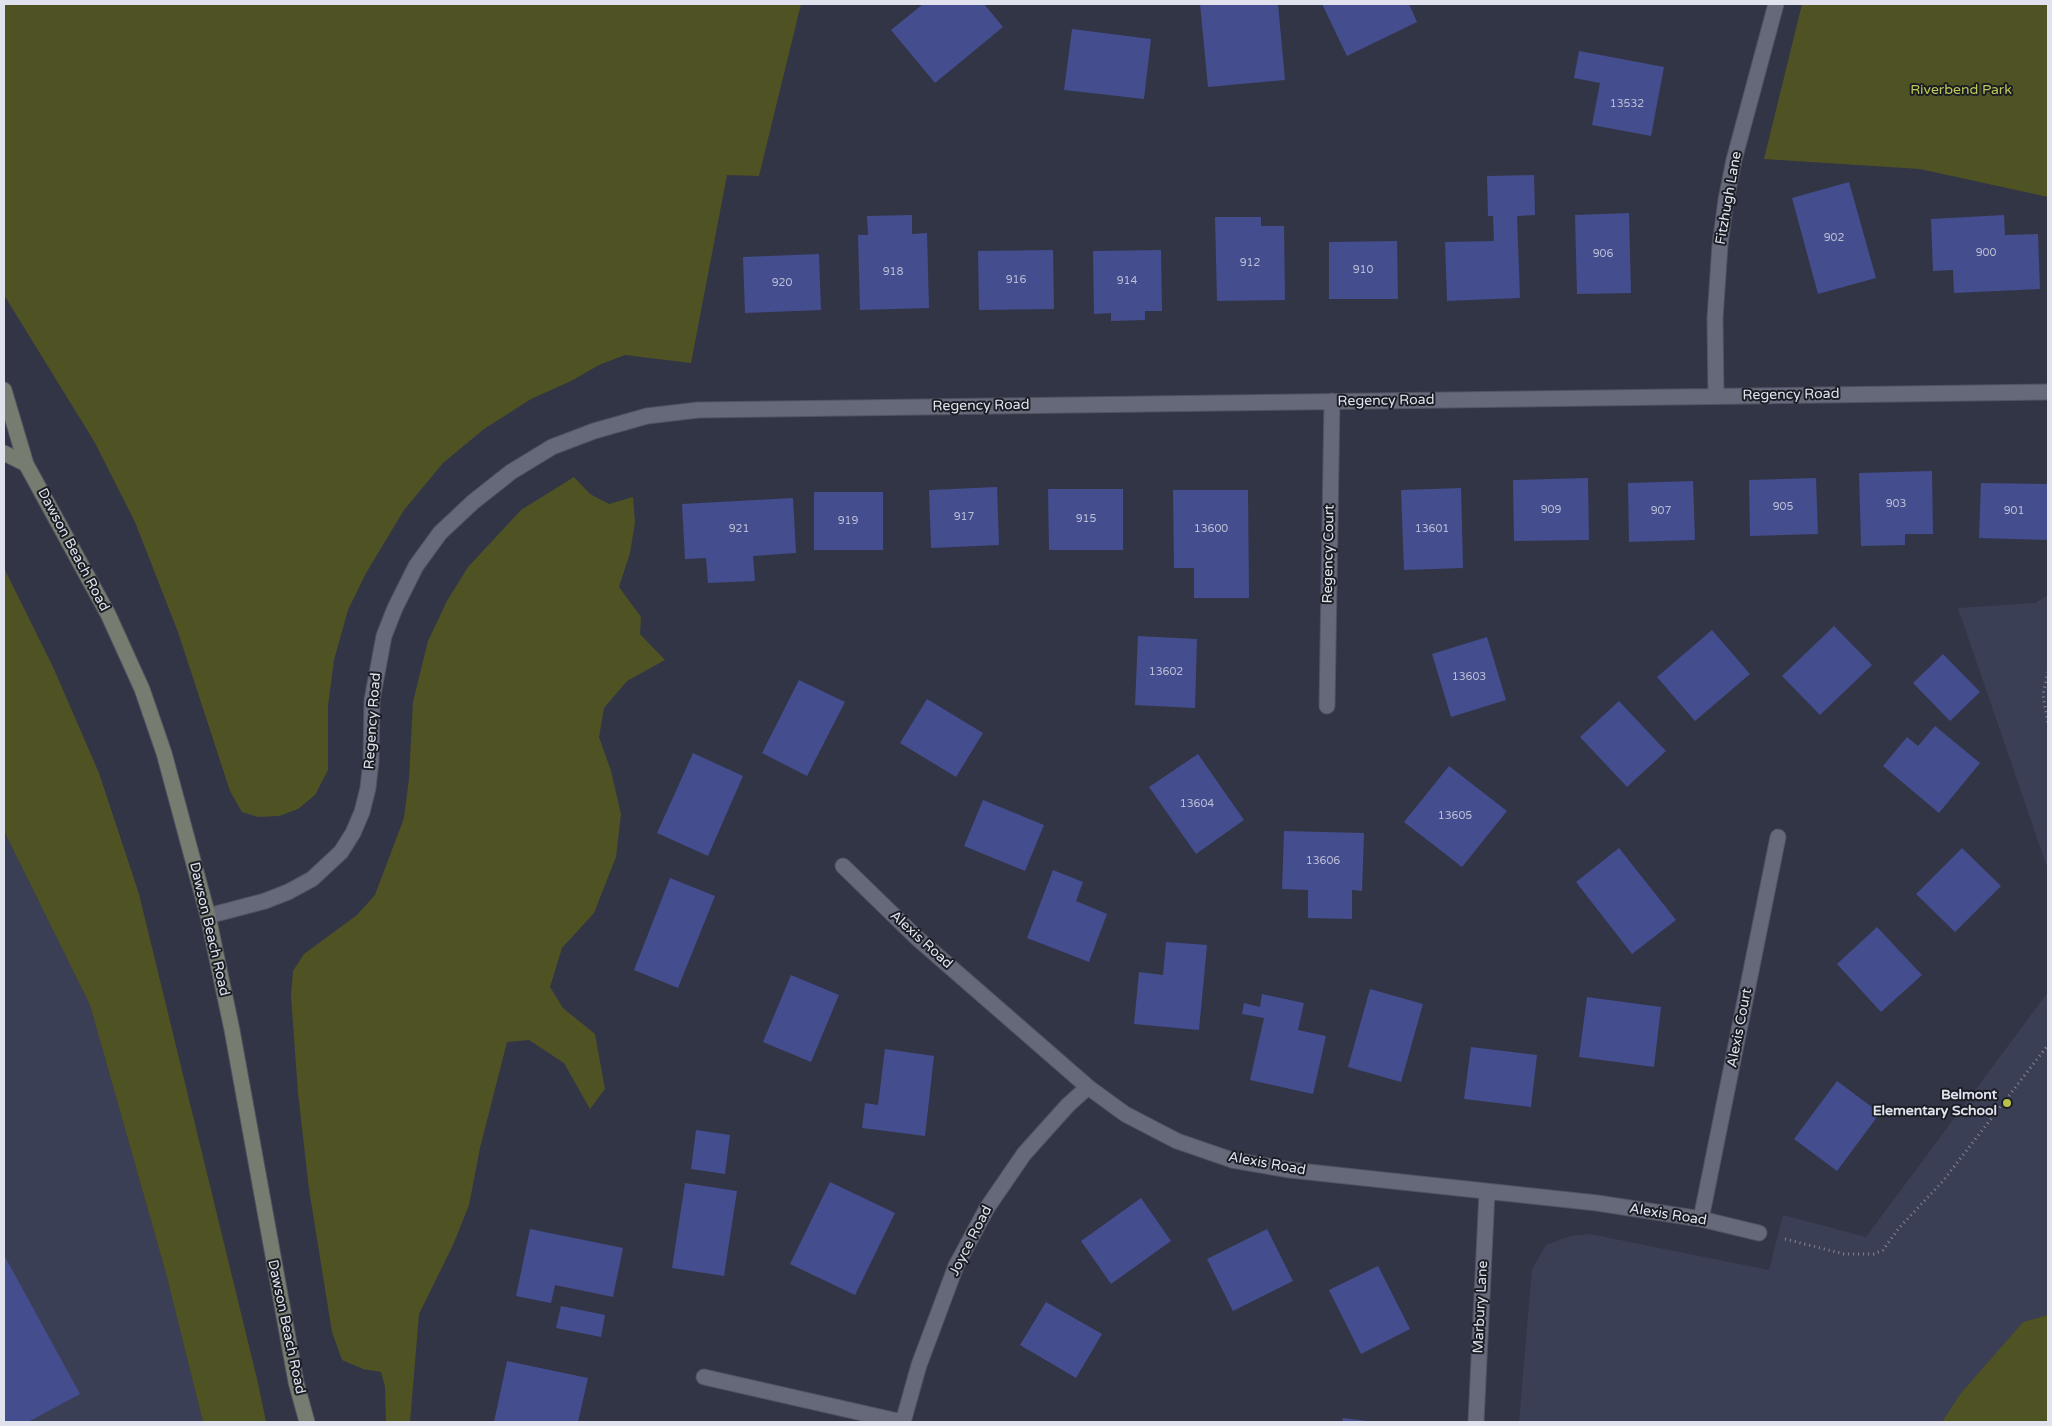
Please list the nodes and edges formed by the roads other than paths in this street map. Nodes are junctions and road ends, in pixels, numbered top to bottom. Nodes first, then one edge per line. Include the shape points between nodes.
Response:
1 (1776, 4) edge
2 (4, 390) edge
3 (2048, 392) edge
4 (1716, 396) junction
5 (1332, 401) junction
6 (4, 453) edge
7 (26, 464) junction
8 (1327, 706) dead end
9 (1778, 837) dead end
10 (843, 866) dead end
11 (208, 916) junction
12 (1088, 1086) junction
13 (1486, 1192) junction
14 (1701, 1219) junction
15 (1759, 1233) road end
16 (704, 1377) dead end
17 (307, 1422) edge
18 (903, 1422) edge
19 (1476, 1422) edge

1 - 4 street, Fitzhugh Lane via 1726,200 1715,318
2 - 7 street, Dawson Beach Road
3 - 4 street, Regency Road
4 - 5 street, Regency Road
5 - 8 street, Regency Court
5 - 11 street, Regency Road via 698,410 647,416 552,447 511,472 473,502 440,533 416,566 384,636 372,700 368,788 362,812 341,852 312,879 288,892
6 - 7 street
7 - 11 street, Dawson Beach Road via 108,614 142,689 164,753
9 - 14 street, Alexis Court
10 - 12 street, Alexis Road via 917,938
11 - 17 street, Dawson Beach Road via 232,1030 294,1373
12 - 13 street, Alexis Road via 1125,1114 1177,1141 1232,1160 1290,1170
12 - 18 street, Joyce Road via 1024,1154 987,1208 956,1266 919,1365
13 - 14 street, Alexis Road via 1597,1203
13 - 19 street, Marbury Lane
14 - 15 street, Alexis Road
16 - 18 street, Joyce Road

